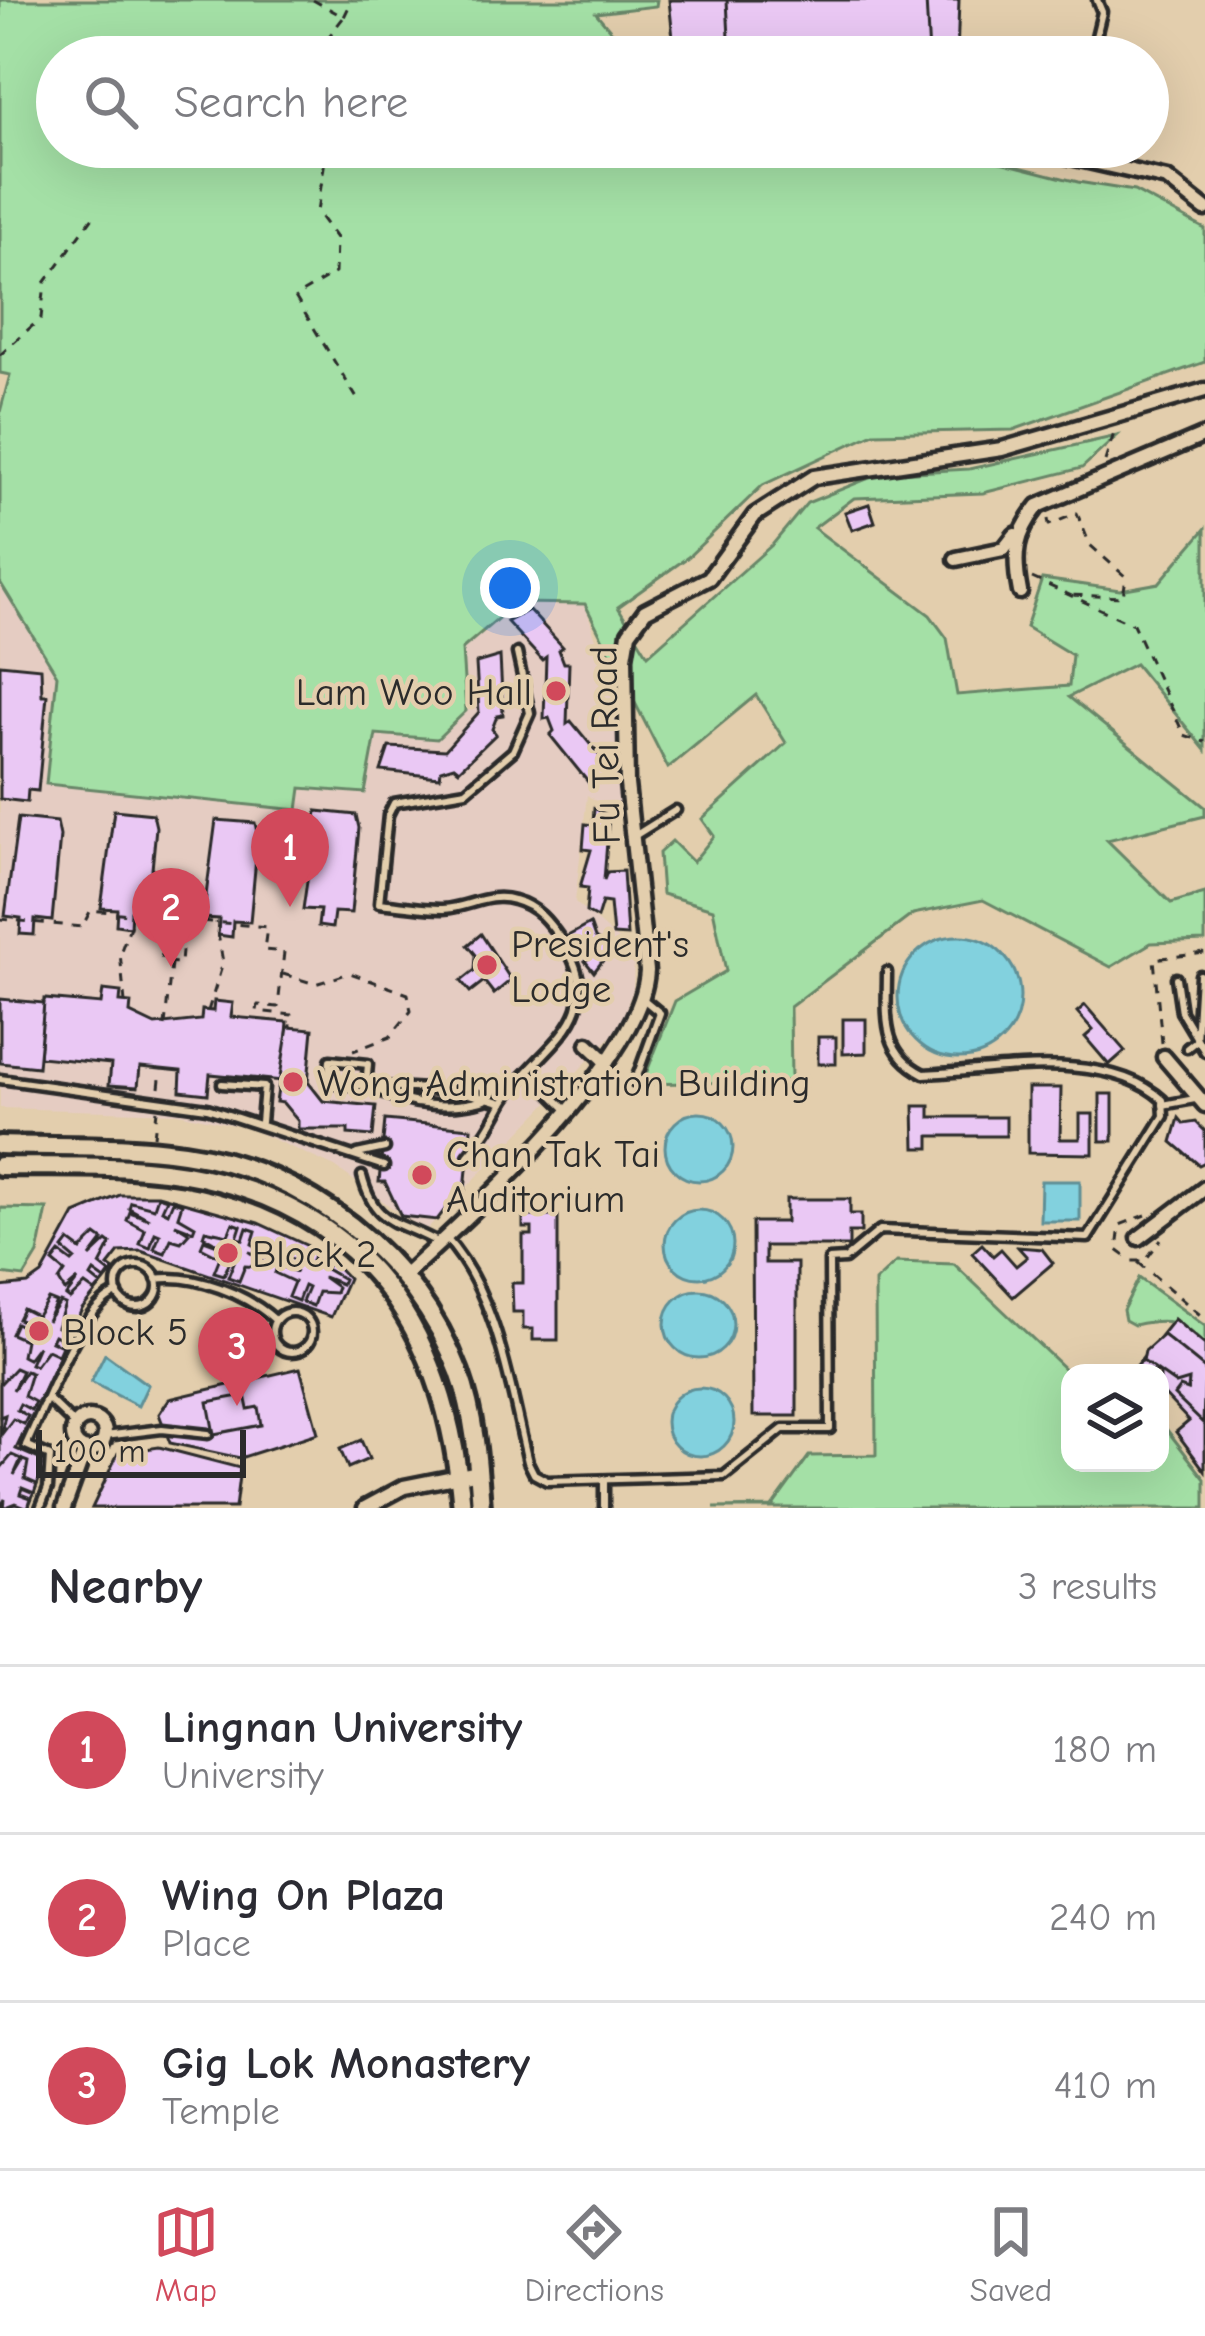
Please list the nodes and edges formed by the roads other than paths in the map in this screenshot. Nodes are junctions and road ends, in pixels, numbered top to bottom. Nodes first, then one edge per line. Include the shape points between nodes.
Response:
1 (1097, 0) edge
2 (1096, 36) edge
3 (1119, 168) edge
4 (1205, 209) edge
5 (1205, 390) edge
6 (1205, 435) edge
7 (1019, 530) junction
8 (956, 559) dead end
9 (1020, 592) dead end
10 (517, 653) dead end
11 (676, 810) dead end
12 (633, 836) junction
13 (887, 972) dead end
14 (1200, 975) dead end
15 (1176, 978) dead end
16 (643, 1000) junction
17 (1178, 1002) junction
18 (1198, 1002) junction
19 (1196, 1041) junction
20 (588, 1044) dead end
21 (1187, 1048) dead end
22 (1205, 1052) edge
23 (1164, 1058) road end
24 (607, 1062) junction
25 (530, 1073) junction
26 (0, 1079) edge
27 (635, 1082) dead end
28 (222, 1084) dead end
29 (369, 1087) junction
30 (488, 1099) junction
31 (1202, 1101) edge
32 (503, 1103) junction
33 (1163, 1105) junction
34 (567, 1110) junction
35 (260, 1122) junction
36 (0, 1145) edge
37 (386, 1148) dead end
38 (357, 1154) junction
39 (468, 1156) dead end
40 (0, 1166) edge
41 (384, 1166) dead end
42 (362, 1176) dead end
43 (1205, 1188) edge
44 (1138, 1238) dead end
45 (442, 1240) junction
46 (403, 1277) junction
47 (156, 1279) junction
48 (118, 1293) junction
49 (275, 1320) junction
50 (48, 1399) junction
51 (74, 1425) junction
52 (208, 1434) dead end
53 (105, 1436) junction
54 (85, 1450) junction
55 (479, 1472) junction
56 (460, 1475) junction
57 (604, 1480) junction
58 (40, 1508) edge
59 (64, 1508) edge
60 (365, 1508) edge
61 (463, 1508) edge
62 (481, 1508) edge
63 (604, 1508) edge

1 - 2 lane
3 - 4 street via 1167,179
5 - 12 street, Fu Tei Road via 1002,449 833,471 763,508 709,578 655,602 629,633
6 - 7 street via 1043,502
7 - 8 street via 1004,549
7 - 9 street
10 - 25 lane via 530,703 520,742 466,791 394,803 379,903 446,908 500,897 545,917 571,956 579,998 569,1029
11 - 12 lane
12 - 16 street, Fu Tei Road
13 - 33 lane via 888,1040 907,1066 924,1074 1077,1068 1144,1082
14 - 18 lane
15 - 17 lane
16 - 24 street, Fu Tei Road
16 - 27 lane via 658,1006 659,1017
17 - 18 lane
17 - 19 lane
18 - 19 lane
19 - 21 lane
19 - 22 lane
20 - 24 street
23 - 31 street
24 - 34 street, Fu Tei Road
25 - 32 lane
25 - 34 lane
26 - 35 lane
28 - 35 lane via 264,1087
29 - 29 lane via 328,1083 330,1060 368,1064
29 - 30 lane
29 - 30 lane via 396,1100 464,1106
30 - 32 lane
31 - 33 lane
32 - 39 lane
33 - 57 lane via 1164,1116 1088,1238 880,1229 845,1259 829,1260 830,1429 783,1429 724,1476
34 - 45 street, Fu Tei Road
35 - 38 lane
36 - 46 main road via 171,1151 244,1168 341,1218
37 - 38 lane
38 - 41 lane
40 - 56 main road via 191,1175 254,1193 323,1230 380,1281 423,1342 447,1402
42 - 45 lane via 369,1204 393,1225
43 - 44 street
45 - 46 street, Fu Tei Road
45 - 57 lane via 465,1260 489,1315 534,1474
46 - 55 main road via 460,1375
47 - 48 lane via 134,1266 118,1279
47 - 48 lane via 157,1292 144,1306 125,1304
47 - 49 lane via 178,1276 259,1305
48 - 50 lane via 90,1316
49 - 49 lane via 294,1312 307,1318 309,1344 299,1352 280,1349
50 - 51 lane
50 - 58 lane via 26,1445 50,1456
51 - 53 street via 94,1418
51 - 54 street via 74,1440
52 - 53 lane
53 - 54 street
54 - 59 street
55 - 56 street
55 - 62 main road
56 - 60 street via 404,1487
56 - 61 main road
57 - 63 lane

